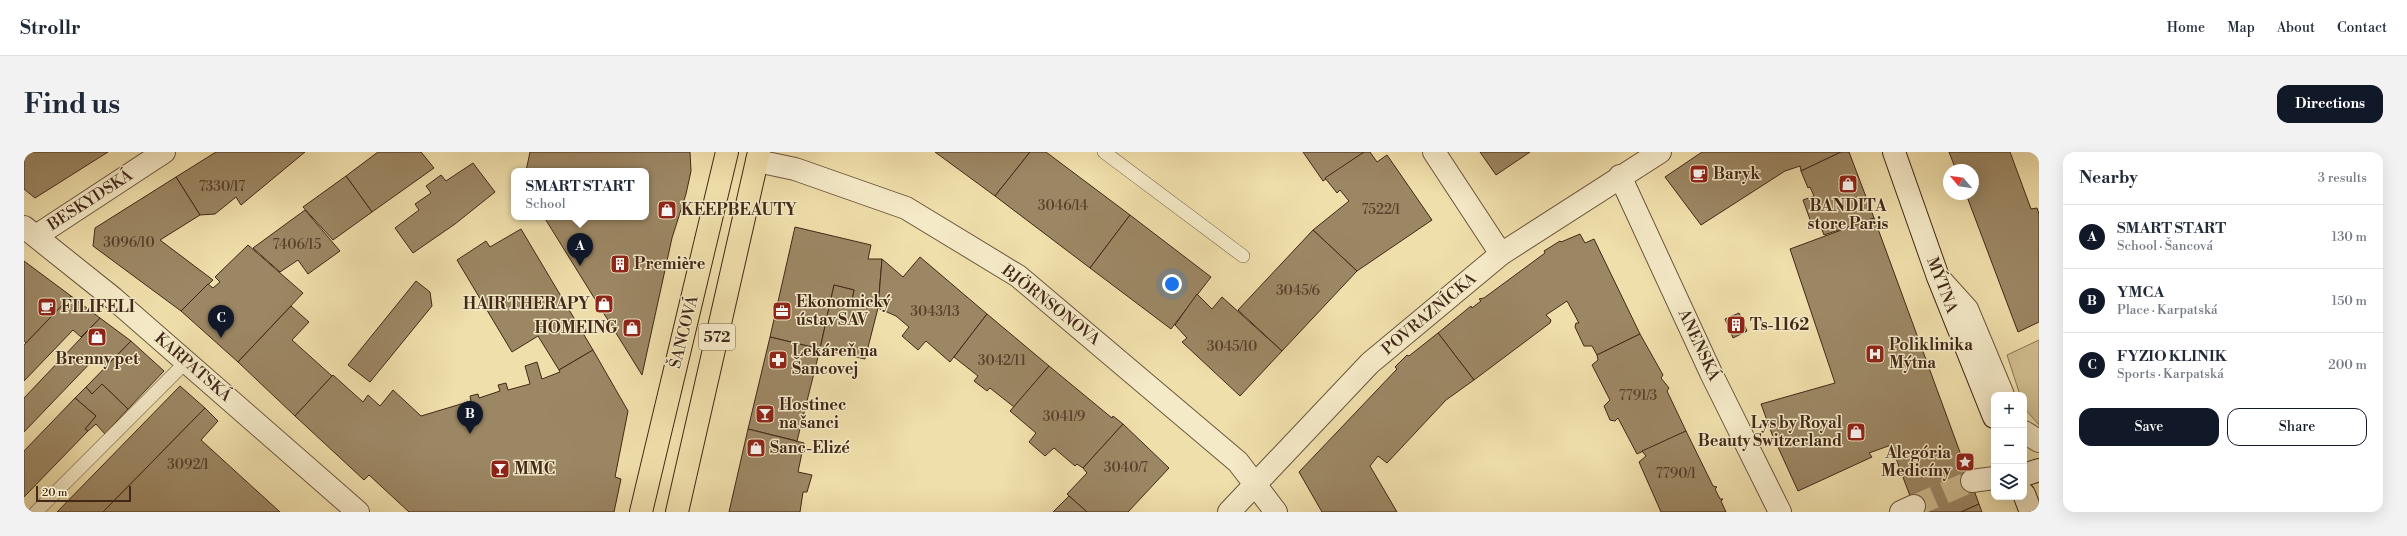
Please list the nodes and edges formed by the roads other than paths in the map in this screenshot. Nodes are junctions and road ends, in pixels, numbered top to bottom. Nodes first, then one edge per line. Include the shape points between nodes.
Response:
1 (164, 152) edge
2 (727, 152) edge
3 (1104, 152) edge
4 (1434, 152) edge
5 (1660, 152) edge
6 (1894, 152) edge
7 (758, 157) edge
8 (1620, 176) junction
9 (30, 231) edge
10 (1500, 254) junction
11 (1243, 256) dead end
12 (1938, 277) junction
13 (187, 362) junction
14 (2002, 392) edge
15 (1991, 410) edge
16 (2027, 434) edge
17 (2039, 442) edge
18 (2039, 470) edge
19 (2027, 474) edge
20 (1991, 478) edge
21 (1972, 481) tunnel mouth
22 (1256, 485) junction
23 (2026, 500) edge
24 (36, 512) edge
25 (358, 512) edge
26 (641, 512) edge
27 (678, 512) edge
28 (1229, 512) edge
29 (1276, 512) edge
30 (1780, 512) edge
31 (2031, 512) edge

1 - 9 street, BESKYDSKÁ
2 - 26 main road, ŠANCOVÁ / 572
3 - 11 lane
4 - 10 street
5 - 8 street, POVRAZNÍCKA
6 - 12 street, MÝTNA
7 - 22 street, BJÖRNSONOVA via 906,208 1018,276 1238,462
7 - 27 main road, ŠANCOVÁ / 572
8 - 10 street, POVRAZNÍCKA
8 - 30 street, ANENSKÁ via 1711,373
9 - 13 street, KARPATSKÁ
10 - 22 street, POVRAZNÍCKA via 1370,363
12 - 14 street via 1967,309
12 - 15 street, MÝTNA
13 - 24 lane
13 - 25 street, KARPATSKÁ
16 - 17 street
18 - 19 street
20 - 21 street
22 - 28 street, POVRAZNÍCKA
22 - 29 street, BJÖRNSONOVA
23 - 31 street

